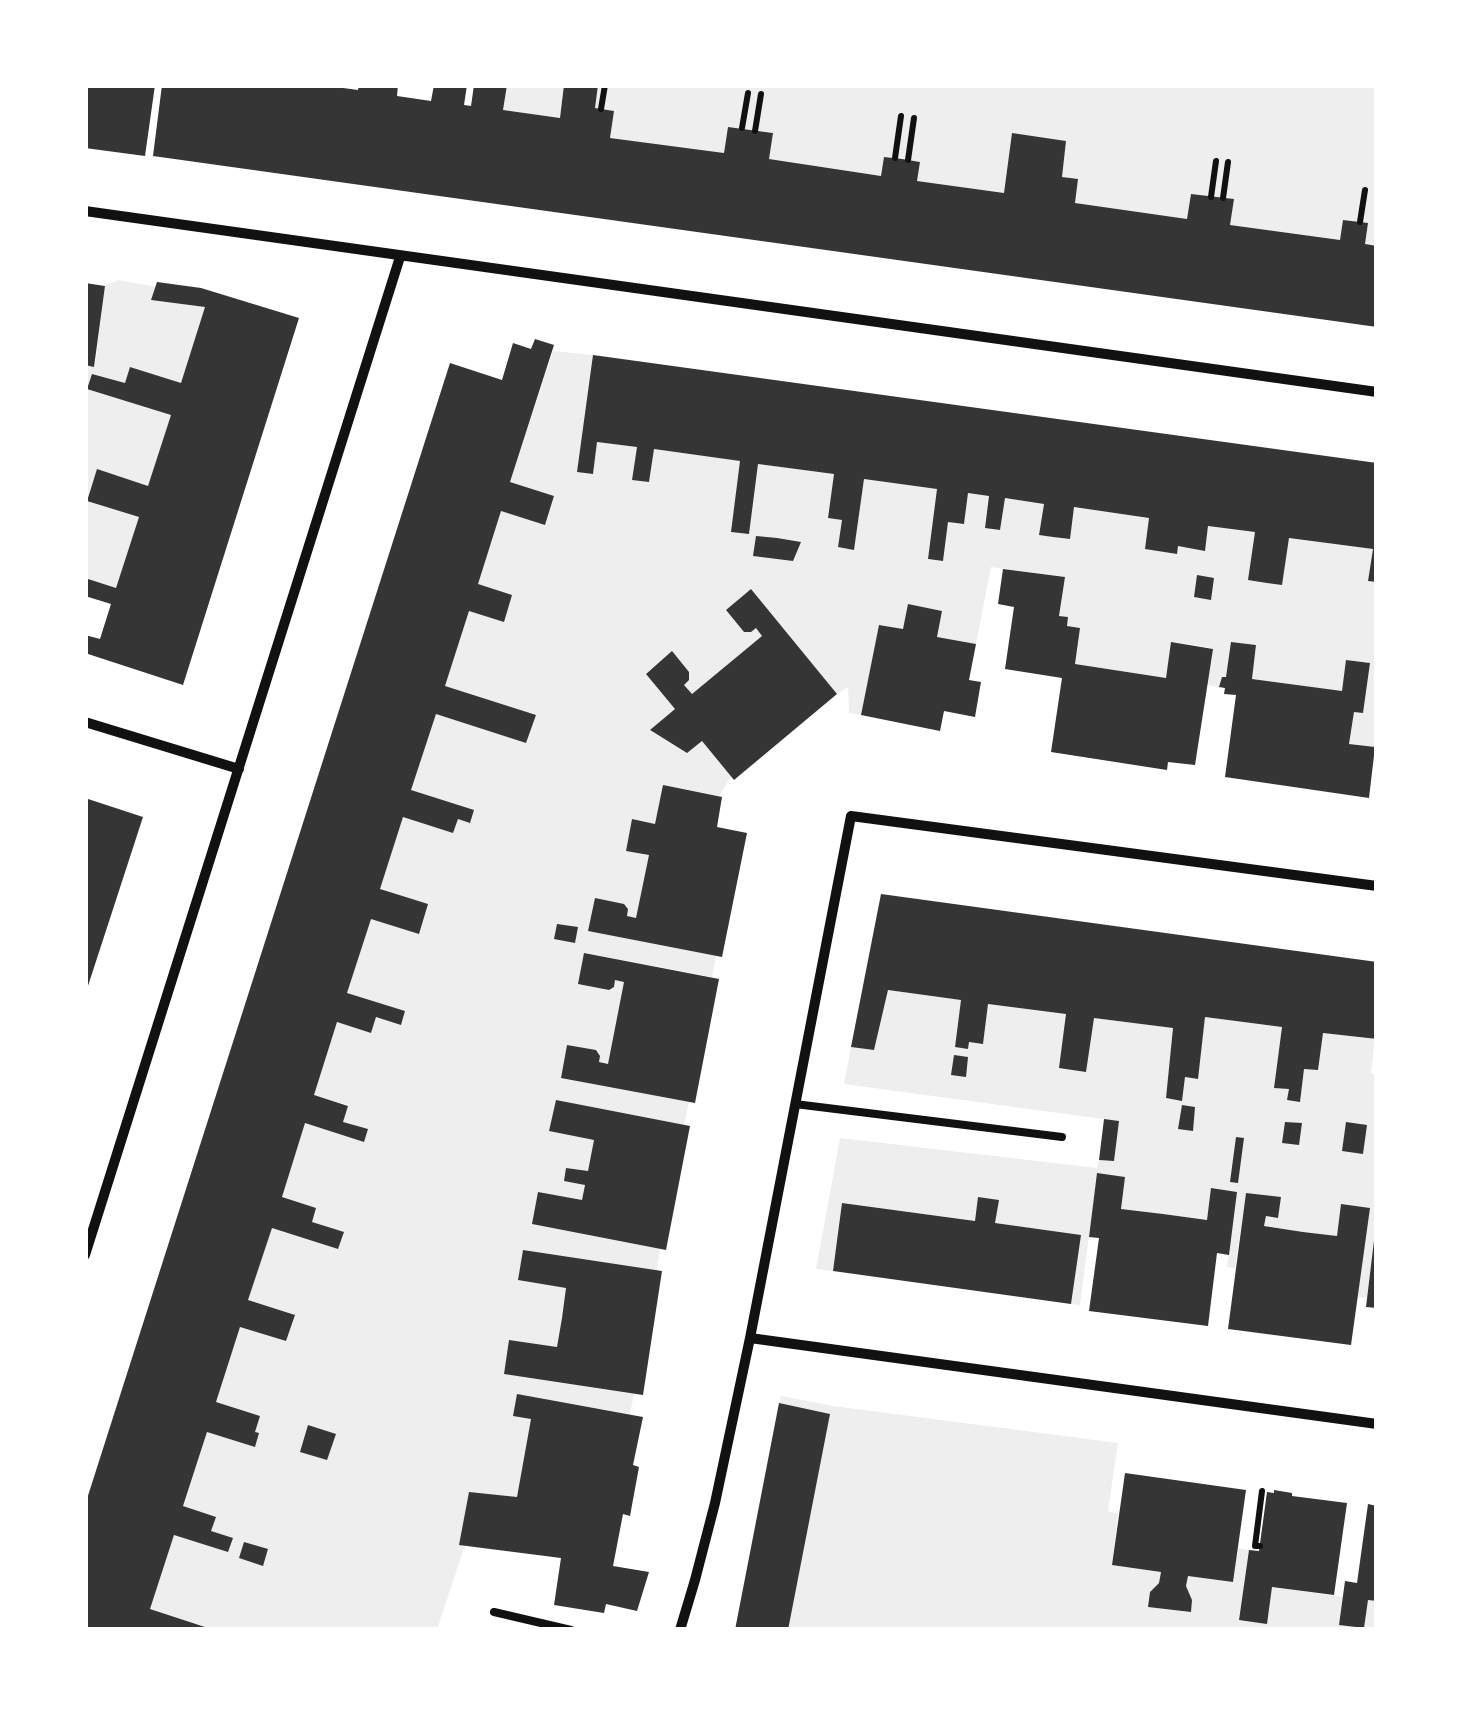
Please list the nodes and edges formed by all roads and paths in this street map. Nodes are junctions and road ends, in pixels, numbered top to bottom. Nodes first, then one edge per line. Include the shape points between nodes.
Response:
1 (605, 85) edge
2 (748, 93) dead end
3 (761, 94) dead end
4 (601, 108) dead end
5 (901, 116) dead end
6 (914, 118) dead end
7 (742, 128) dead end
8 (756, 130) dead end
9 (895, 158) dead end
10 (908, 160) dead end
11 (1216, 161) dead end
12 (1228, 162) dead end
13 (1365, 190) dead end
14 (1211, 196) dead end
15 (1223, 198) dead end
16 (85, 211) edge
17 (1360, 222) dead end
18 (400, 257) junction
19 (1377, 392) edge
20 (85, 722) edge
21 (239, 769) junction
22 (1377, 886) edge
23 (795, 1104) junction
24 (1062, 1137) dead end
25 (85, 1255) edge
26 (750, 1338) junction
27 (1377, 1424) edge
28 (1262, 1491) dead end
29 (1260, 1546) dead end
30 (494, 1612) dead end
31 (571, 1630) edge
32 (680, 1630) edge

1 - 4 path
2 - 7 path
3 - 8 path
5 - 9 path
6 - 10 path
11 - 14 path
12 - 15 path
13 - 17 path
16 - 18 street
18 - 19 street
18 - 21 street
20 - 21 street
21 - 25 street
22 - 23 street via 851,816
23 - 24 lane
23 - 26 street
26 - 27 street
26 - 32 street
28 - 29 path via 1254,1546
30 - 31 lane

